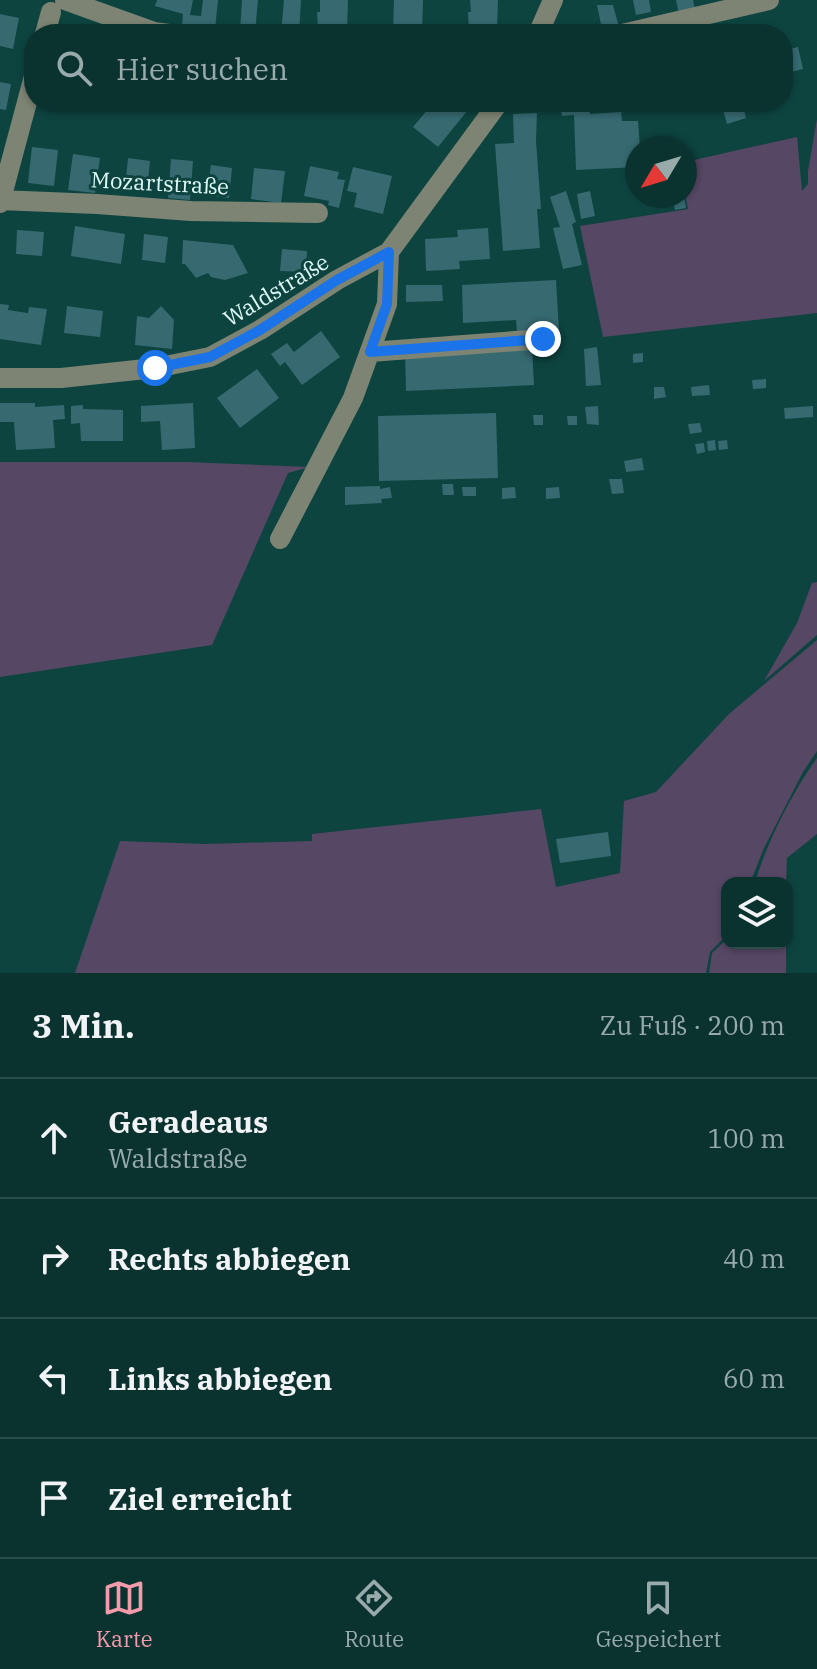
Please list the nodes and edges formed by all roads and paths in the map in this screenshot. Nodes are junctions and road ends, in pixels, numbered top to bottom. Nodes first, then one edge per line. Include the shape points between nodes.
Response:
1 (553, 0) edge
2 (769, 0) edge
3 (58, 6) edge
4 (124, 24) edge
5 (542, 24) edge
6 (665, 24) edge
7 (24, 112) edge
8 (492, 112) edge
9 (0, 201) edge
10 (318, 213) dead end
11 (389, 252) junction
12 (543, 339) dead end
13 (370, 352) junction
14 (0, 378) edge
15 (280, 539) dead end

1 - 5 street
2 - 6 street
3 - 4 street
7 - 9 street
8 - 11 street, Waldstraße
9 - 10 street, Mozartstraße
11 - 13 street via 387,304
11 - 14 street, Waldstraße via 210,357 77,377
12 - 13 street
13 - 15 street via 353,398

